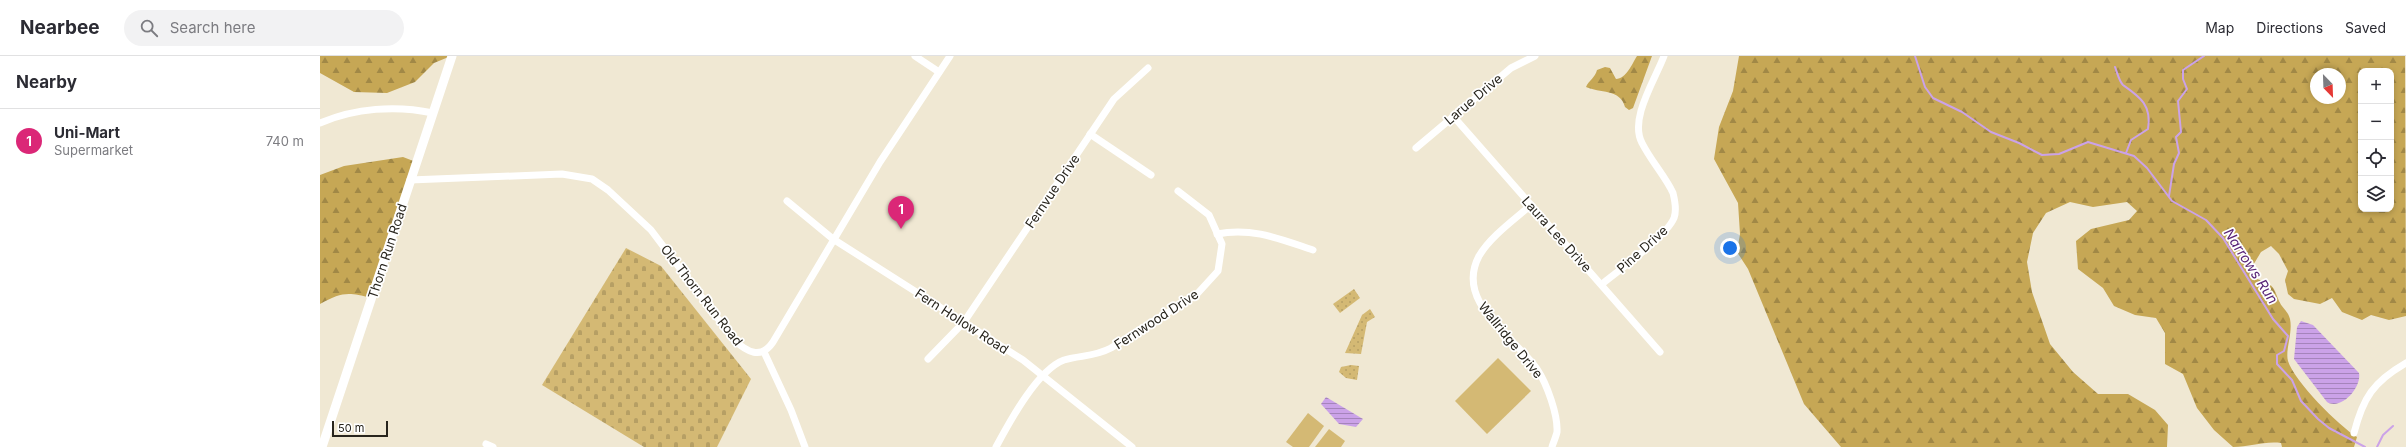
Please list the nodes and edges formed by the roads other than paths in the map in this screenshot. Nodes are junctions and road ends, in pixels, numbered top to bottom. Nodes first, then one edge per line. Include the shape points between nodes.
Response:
1 (452, 56) edge
2 (914, 56) edge
3 (950, 56) edge
4 (1535, 56) edge
5 (1664, 56) edge
6 (1148, 68) dead end
7 (940, 72) junction
8 (433, 113) junction
9 (1453, 116) junction
10 (320, 123) edge
11 (1090, 134) junction
12 (1416, 148) dead end
13 (1152, 175) dead end
14 (410, 180) junction
15 (1178, 191) dead end
16 (787, 201) dead end
17 (1531, 205) junction
18 (1218, 234) junction
19 (833, 239) junction
20 (1313, 250) dead end
21 (1602, 284) junction
22 (964, 322) junction
23 (764, 352) junction
24 (1660, 352) dead end
25 (928, 359) dead end
26 (2406, 363) edge
27 (1043, 377) junction
28 (2354, 433) dead end
29 (322, 447) edge
30 (805, 447) edge
31 (996, 447) edge
32 (1132, 447) edge
33 (1552, 447) edge

1 - 8 street, Thorn Run Road
2 - 7 street
3 - 7 street
4 - 9 street, Larue Drive via 1511,68
5 - 21 street, Pine Drive via 1640,114 1638,131 1643,145 1673,193 1674,216 1665,230
6 - 11 street, Fernvue Drive via 1114,99
7 - 19 street
8 - 10 street via 410,109 359,111
8 - 14 street, Thorn Run Road
9 - 12 street, Larue Drive
9 - 17 street, Laura Lee Drive
11 - 13 street
11 - 22 street, Fernvue Drive
14 - 23 street, Old Thorn Run Road via 562,174 592,179 613,194 654,233 734,340 751,352
14 - 29 street, Thorn Run Road
15 - 18 street, Fernwood Drive via 1209,215
16 - 19 street, Fern Hollow Road
17 - 21 street, Laura Lee Drive
17 - 33 street, Wallridge Drive via 1484,249 1476,263 1474,280 1476,296 1483,309 1537,369 1549,390 1556,433
18 - 20 street via 1236,230 1260,232
18 - 27 street, Fernwood Drive via 1222,244 1218,272 1197,294 1111,348 1098,355 1062,361
19 - 22 street, Fern Hollow Road
19 - 23 street via 773,342
21 - 24 street, Laura Lee Drive
22 - 25 street, Fernvue Drive
22 - 27 street, Fern Hollow Road
23 - 30 street
26 - 28 street via 2386,376 2369,393 2359,412
27 - 31 street, Fernwood Drive via 1020,404
27 - 32 street, Fern Hollow Road

